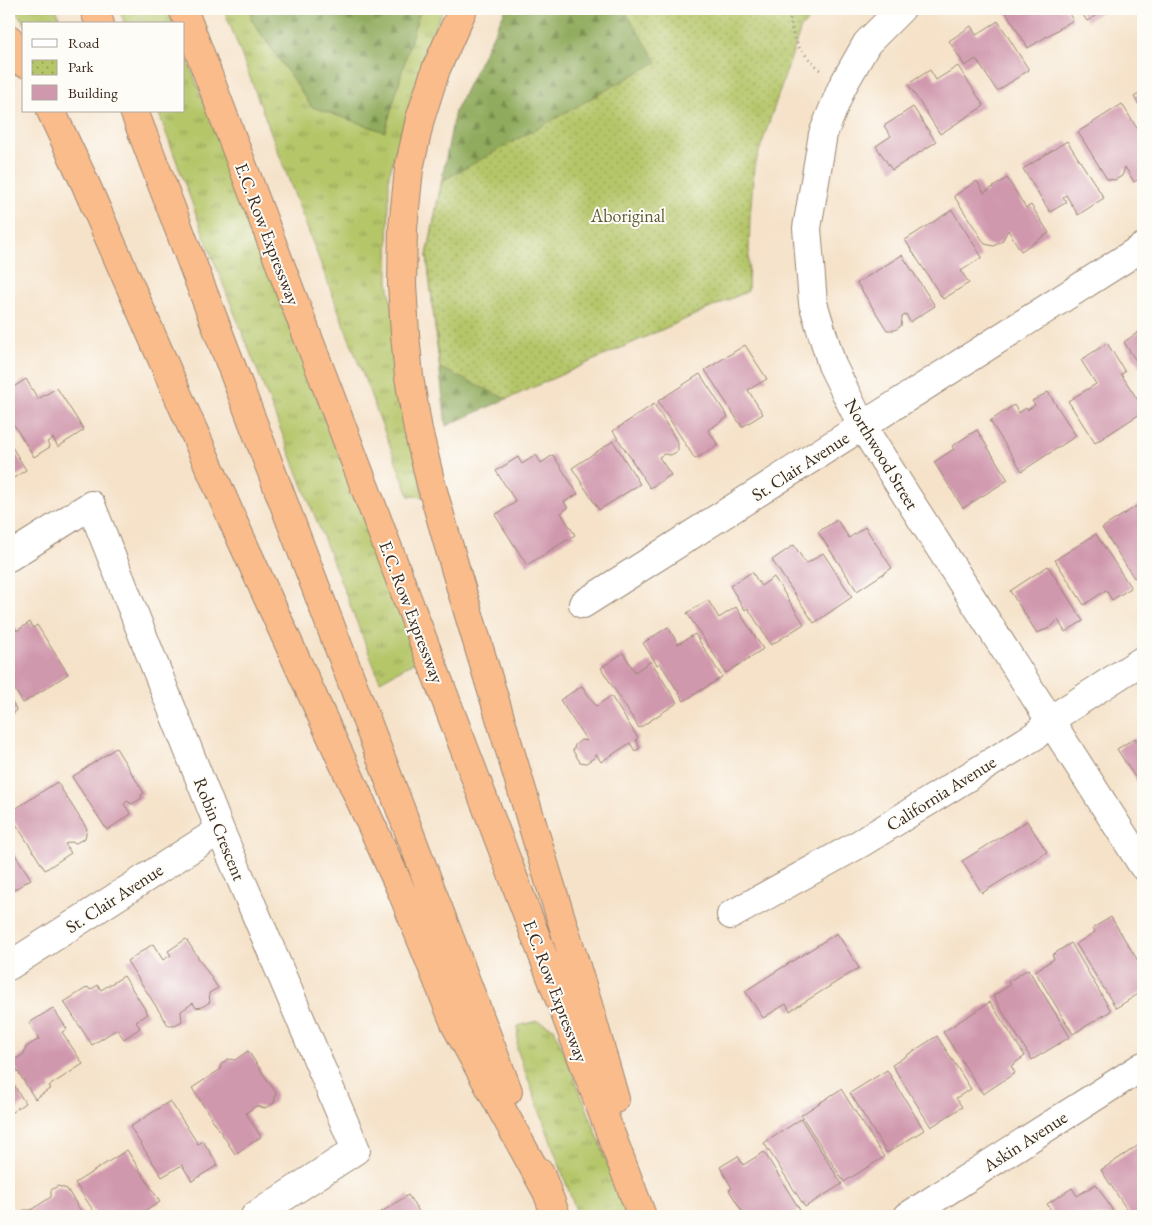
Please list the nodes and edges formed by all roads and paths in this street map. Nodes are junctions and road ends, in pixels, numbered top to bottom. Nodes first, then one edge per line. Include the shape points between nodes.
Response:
1 (94, 9) edge
2 (183, 9) edge
3 (463, 9) edge
4 (788, 9) edge
5 (901, 9) edge
6 (99, 22) edge
7 (9, 39) edge
8 (22, 61) edge
9 (826, 76) dead end
10 (51, 112) edge
11 (134, 112) edge
12 (1143, 247) edge
13 (862, 426) junction
14 (9, 557) edge
15 (584, 604) dead end
16 (1143, 660) edge
17 (1050, 720) junction
18 (220, 830) junction
19 (1143, 866) edge
20 (731, 915) dead end
21 (9, 966) edge
22 (1143, 1066) edge
23 (546, 1190) junction
24 (255, 1216) edge
25 (556, 1216) edge
26 (642, 1216) edge
27 (647, 1216) edge
28 (908, 1216) edge

1 - 6 highway
2 - 26 highway, E.C. Row Expressway
3 - 27 highway via 436,69 409,169 402,284 409,377 431,484 589,1008
4 - 9 path via 793,35 800,49
5 - 13 street, Northwood Street via 867,43 842,87 824,134 807,228 813,303 832,365
7 - 8 highway
10 - 23 highway via 402,892 456,1026
11 - 23 highway
12 - 13 street, St. Clair Avenue
13 - 15 street, St. Clair Avenue
13 - 17 street, Northwood Street
14 - 18 street, Robin Crescent via 91,505
16 - 17 street, California Avenue
17 - 19 street, Northwood Street
17 - 20 street, California Avenue via 1036,735 861,843
18 - 21 street, St. Clair Avenue
18 - 24 street, Robin Crescent via 356,1150
22 - 28 street, Askin Avenue
23 - 25 highway

